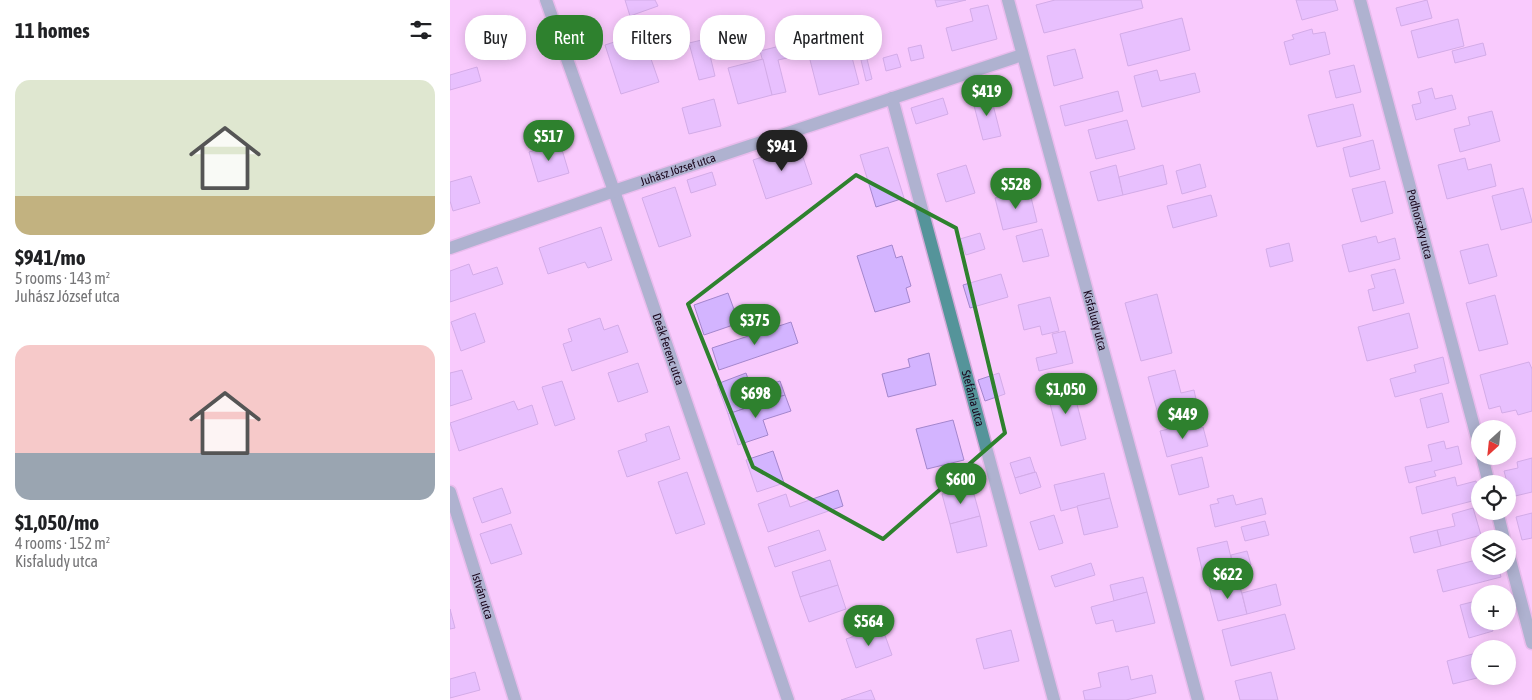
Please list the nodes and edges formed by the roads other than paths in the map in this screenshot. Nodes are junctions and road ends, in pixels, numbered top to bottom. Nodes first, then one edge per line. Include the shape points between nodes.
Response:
1 (546, 0) edge
2 (1008, 0) edge
3 (1360, 0) edge
4 (1022, 55) junction
5 (892, 98) junction
6 (614, 191) junction
7 (450, 248) edge
8 (1472, 420) edge
9 (450, 492) edge
10 (1514, 575) edge
11 (1532, 643) edge
12 (515, 700) edge
13 (788, 700) edge
14 (1054, 700) edge
15 (1198, 700) edge

1 - 6 street, Deák Ferenc utca
2 - 4 street, Kisfaludy utca
3 - 8 street, Podhorszky utca
4 - 5 street, Juhász József utca
4 - 15 street, Kisfaludy utca
5 - 6 street, Juhász József utca
5 - 14 street, Stefánia utca
6 - 7 street, Juhász József utca
6 - 13 street, Deák Ferenc utca
9 - 12 street, István utca
10 - 11 street

